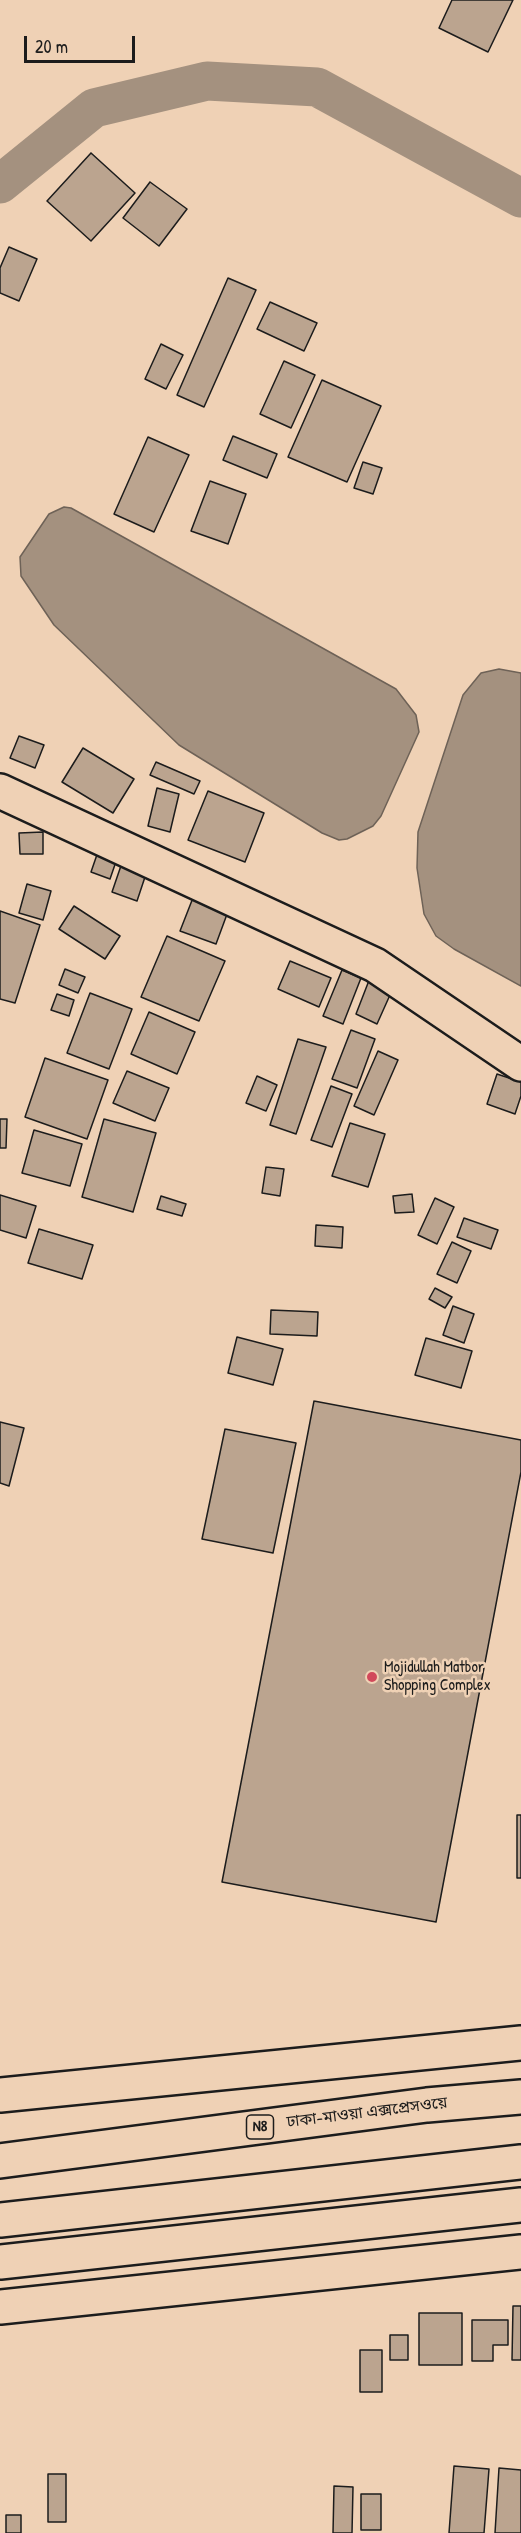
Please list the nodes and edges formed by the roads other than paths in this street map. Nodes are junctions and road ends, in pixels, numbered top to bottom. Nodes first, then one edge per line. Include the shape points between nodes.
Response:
1 (0, 791) edge
2 (521, 1064) edge
3 (521, 2043) edge
4 (0, 2095) edge
5 (521, 2097) edge
6 (0, 2161) edge
7 (521, 2162) edge
8 (521, 2205) edge
9 (0, 2220) edge
10 (521, 2252) edge
11 (0, 2262) edge
12 (0, 2307) edge

1 - 2 main road via 375,965
3 - 4 main road
5 - 6 main road, ঢাকা-মাওয়া এক্সপ্রেসওয়ে / N8 via 427,2105
7 - 9 main road
8 - 11 main road
10 - 12 main road

